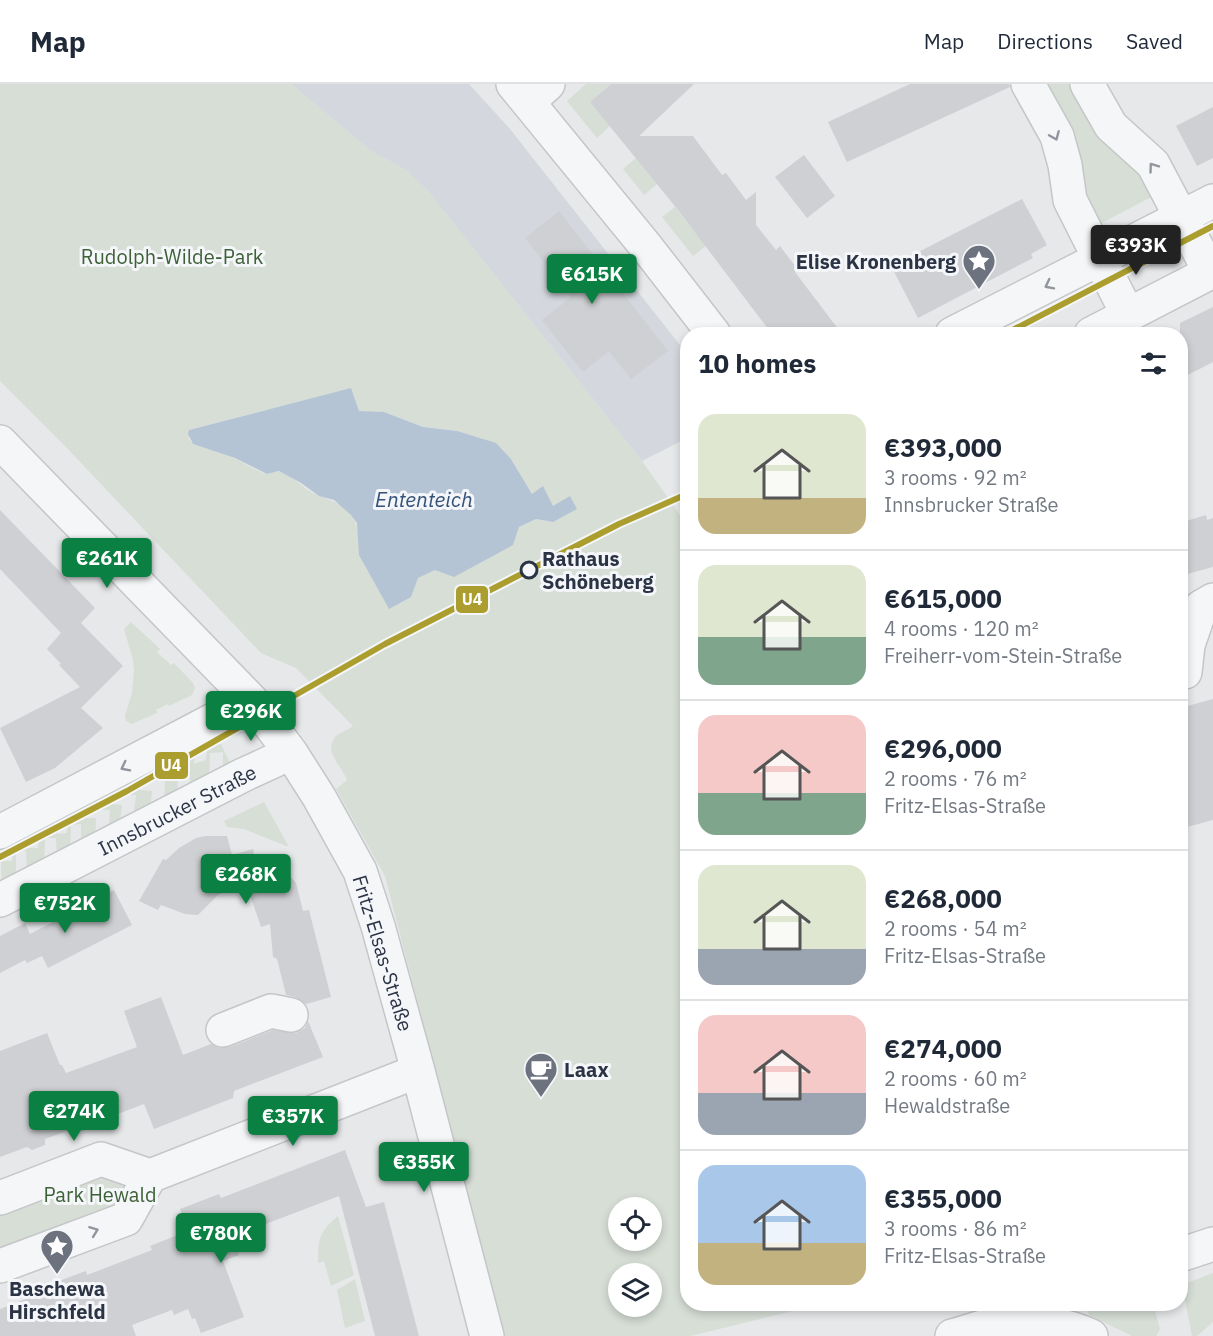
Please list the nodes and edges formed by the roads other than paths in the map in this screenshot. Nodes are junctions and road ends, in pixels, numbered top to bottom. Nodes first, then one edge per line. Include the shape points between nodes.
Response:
1 (1028, 84) edge
2 (1087, 84) edge
3 (530, 90) edge
4 (1213, 201) edge
5 (1181, 218) junction
6 (1099, 260) junction
7 (1211, 272) edge
8 (1128, 315) junction
9 (709, 327) edge
10 (966, 327) edge
11 (1105, 327) edge
12 (0, 442) edge
13 (1213, 600) edge
14 (1193, 674) edge
15 (251, 700) junction
16 (291, 753) junction
17 (0, 832) edge
18 (0, 900) edge
19 (291, 1015) dead end
20 (223, 1030) dead end
21 (418, 1071) junction
22 (150, 1176) junction
23 (0, 1198) edge
24 (0, 1266) edge
25 (1028, 1311) edge
26 (1011, 1321) junction
27 (487, 1336) edge
28 (952, 1336) edge
29 (1091, 1336) edge

1 -> 6 street via 1057,136 1070,200
5 -> 2 street via 1153,164 1111,126
3 - 9 street
4 - 5 street
5 - 6 street
5 - 7 street
6 - 8 street
6 -> 10 street
7 - 8 street
8 - 11 street
12 - 15 street, Fritz-Elsas-Straße
13 - 14 street via 1201,607 1188,645
15 - 16 street, Fritz-Elsas-Straße
15 -> 17 street
16 - 18 street, Innsbrucker Straße
16 - 21 street, Fritz-Elsas-Straße via 360,871
19 - 20 street via 271,1011
21 - 22 street
21 - 27 street, Fritz-Elsas-Straße
22 - 23 street via 101,1159
24 -> 22 street via 126,1219
25 - 26 street
26 - 28 street
26 - 29 street via 1048,1323

